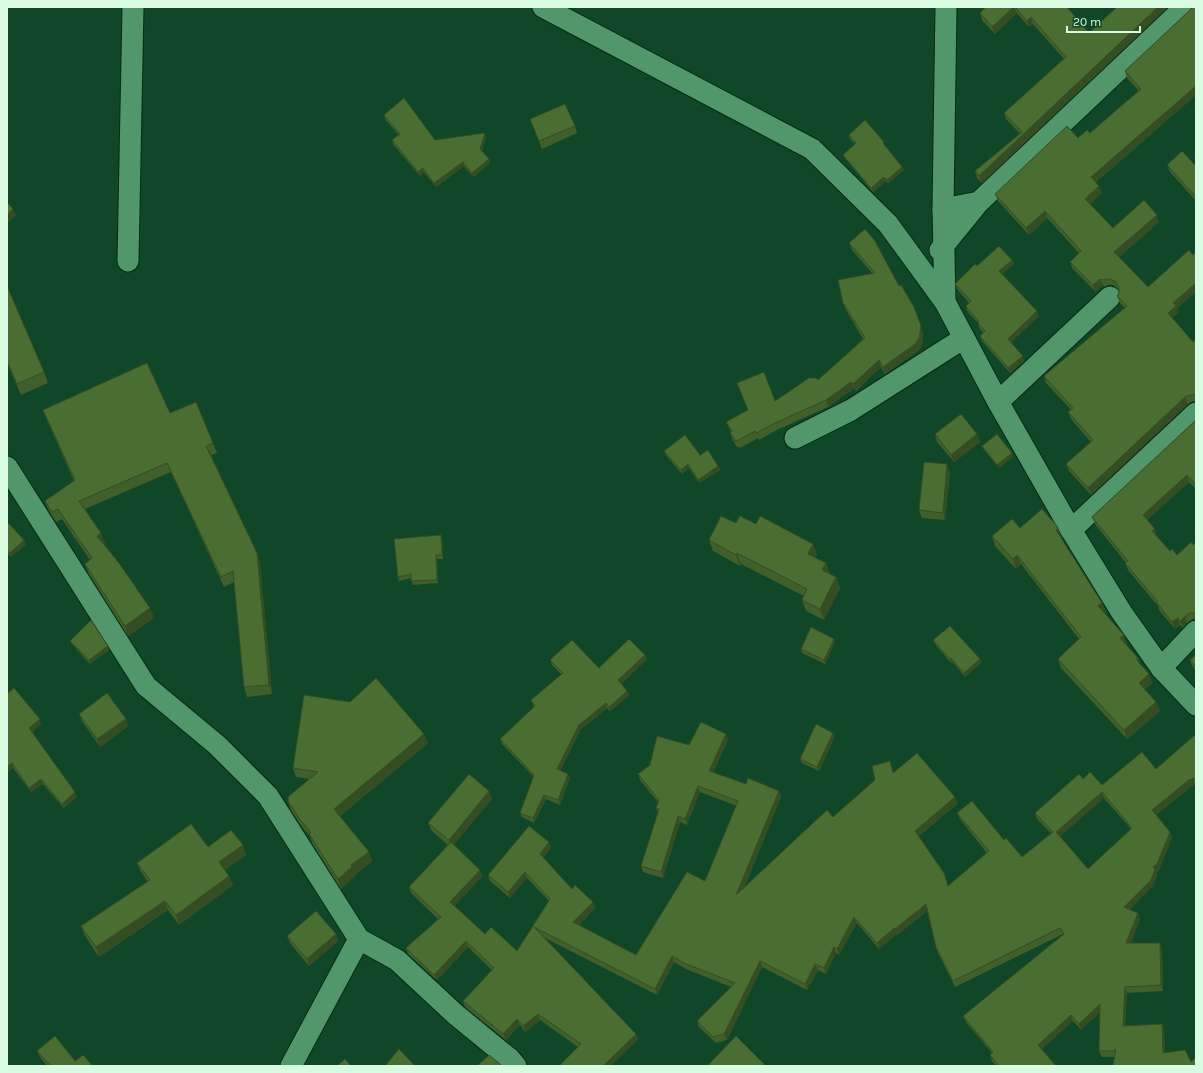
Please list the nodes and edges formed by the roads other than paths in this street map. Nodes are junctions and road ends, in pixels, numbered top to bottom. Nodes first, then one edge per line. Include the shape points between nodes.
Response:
1 (133, 7) edge
2 (543, 7) edge
3 (946, 7) edge
4 (1185, 7) edge
5 (979, 202) junction
6 (943, 209) junction
7 (944, 246) junction
8 (128, 261) dead end
9 (921, 269) junction
10 (1110, 296) dead end
11 (945, 302) junction
12 (964, 338) junction
13 (998, 402) junction
14 (1196, 412) edge
15 (795, 438) dead end
16 (7, 467) edge
17 (1071, 530) junction
18 (1196, 631) edge
19 (1161, 668) junction
20 (1196, 704) edge
21 (358, 939) junction
22 (291, 1066) edge
23 (516, 1066) edge

1 - 8 street
2 - 9 street via 812,150 888,224
3 - 6 street
4 - 5 street
5 - 6 street
5 - 7 street
6 - 7 street
7 - 9 street
7 - 11 street
9 - 11 street
10 - 13 street
11 - 12 street
12 - 13 street
12 - 15 street via 851,410
13 - 17 street
14 - 17 street
16 - 21 street via 146,686 217,745 268,796
17 - 19 street via 1122,613
18 - 19 street
19 - 20 street
21 - 22 street
21 - 23 street via 397,960

